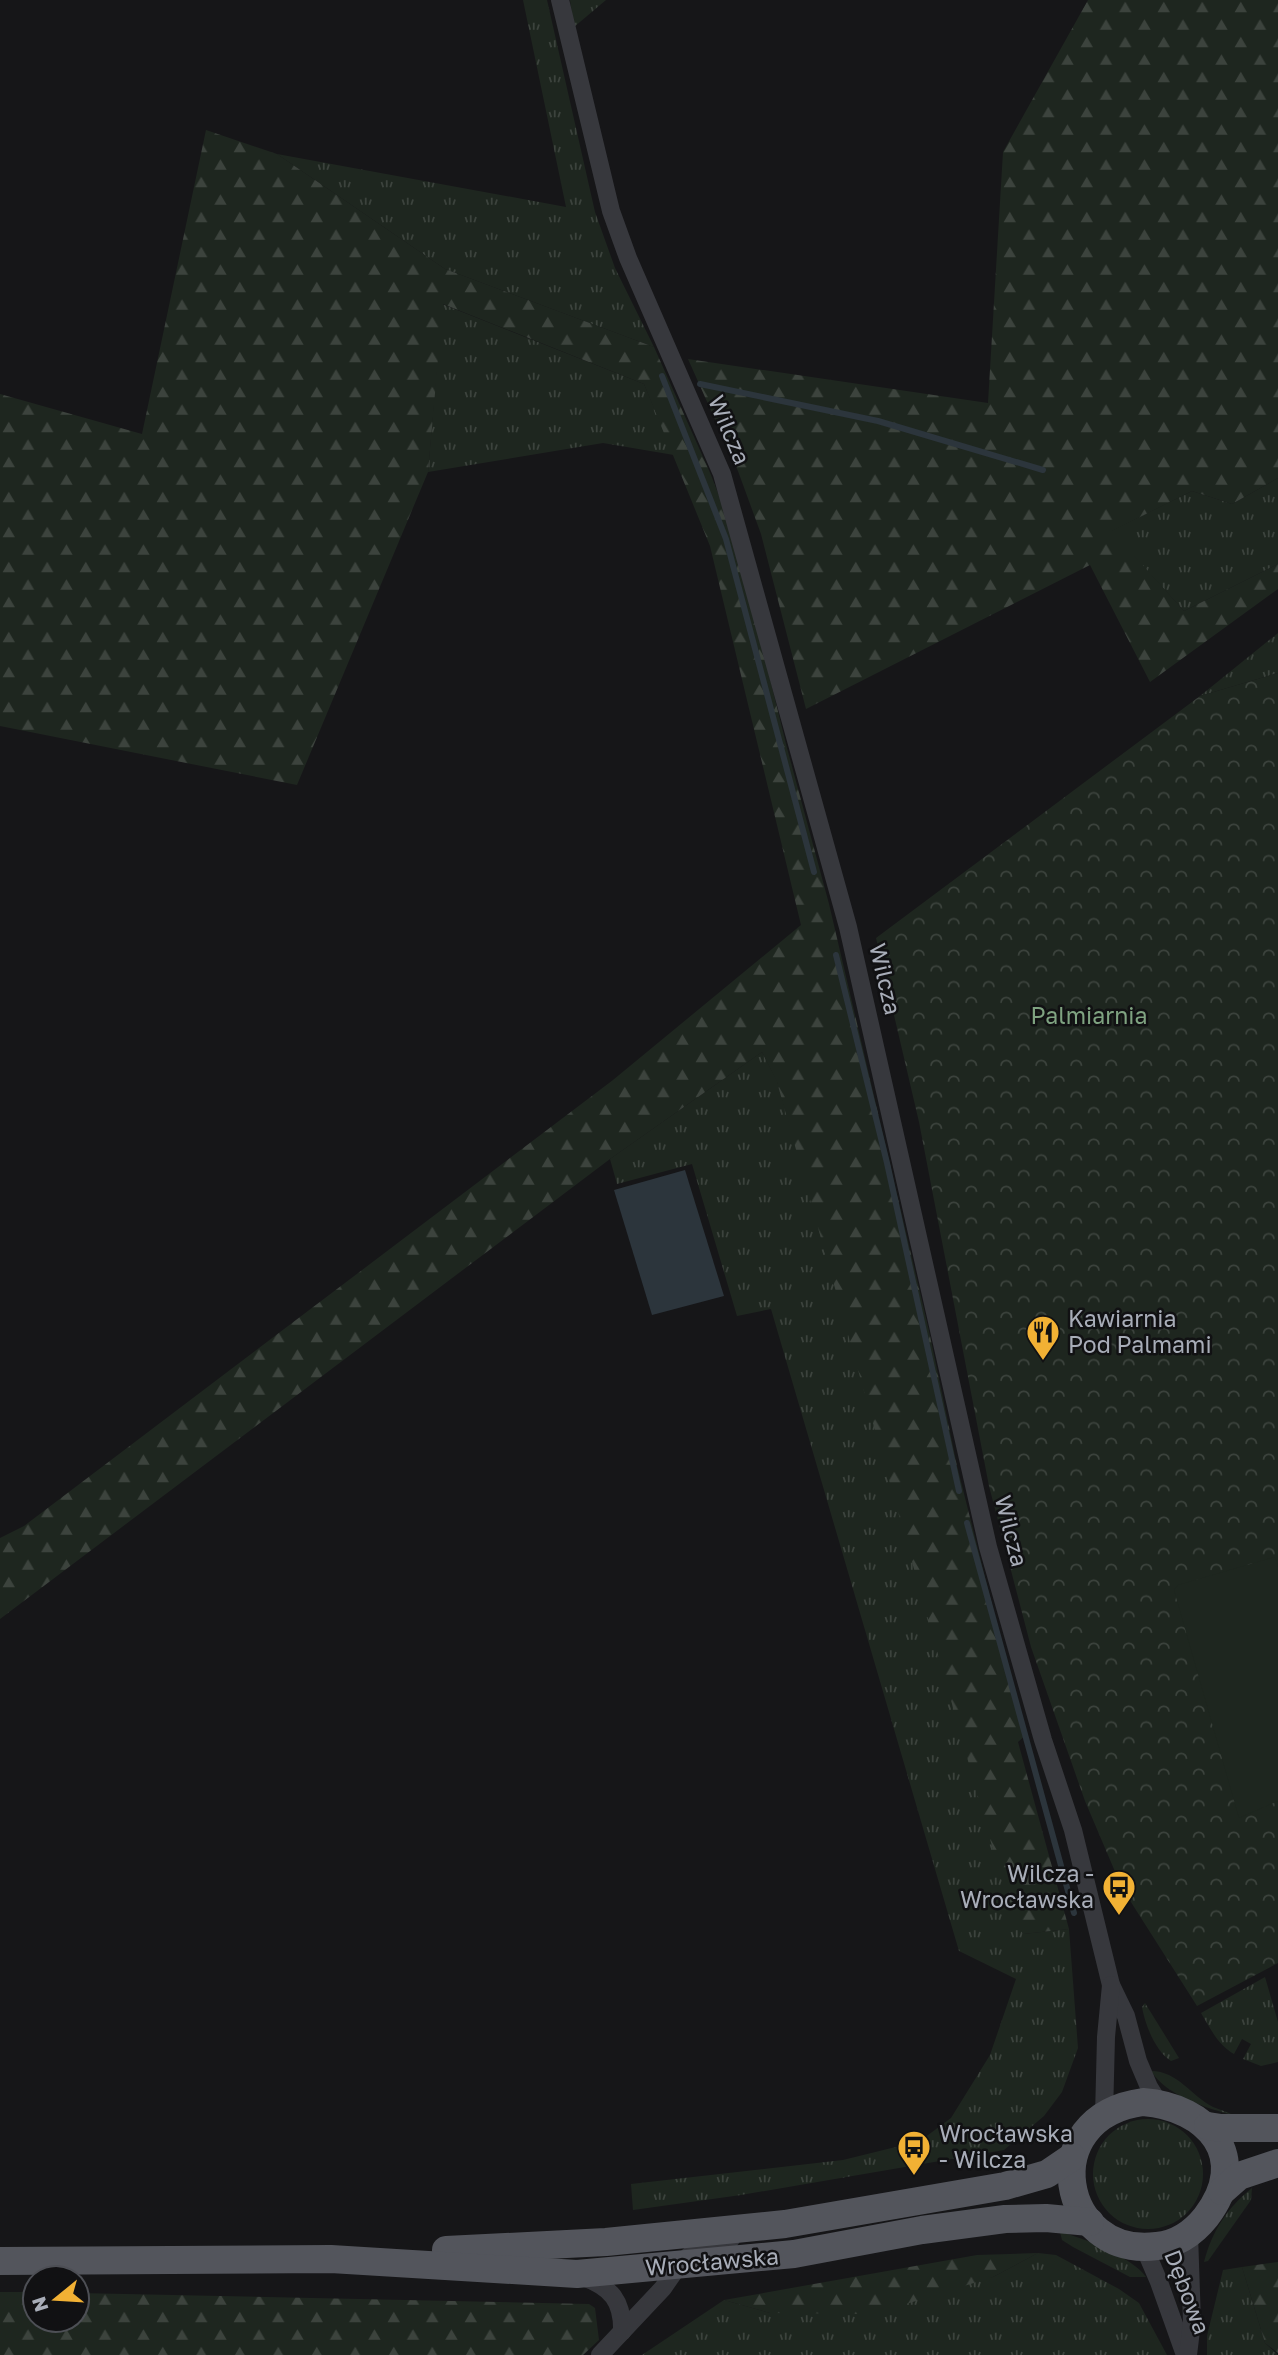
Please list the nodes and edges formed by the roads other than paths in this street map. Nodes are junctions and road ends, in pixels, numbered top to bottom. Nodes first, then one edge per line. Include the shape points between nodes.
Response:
1 (560, 0) edge
2 (1111, 1985) junction
3 (1159, 2103) junction
4 (1104, 2116) junction
5 (1208, 2126) junction
6 (1278, 2128) edge
7 (1072, 2157) junction
8 (1278, 2163) edge
9 (1222, 2191) junction
10 (1090, 2222) junction
11 (785, 2224) junction
12 (1189, 2234) junction
13 (1144, 2247) junction
14 (331, 2259) junction
15 (0, 2261) edge
16 (680, 2265) junction
17 (577, 2274) junction
18 (622, 2332) junction
19 (600, 2355) edge
20 (1187, 2355) edge

1 - 2 street, Wilcza via 611,211 722,474 822,826 988,1547 1073,1830
2 - 3 street, Wilcza via 1126,2016 1138,2061
2 - 4 street, Wilcza
3 - 4 main road via 1127,2104
3 - 5 main road
4 - 7 main road
5 - 6 main road
5 - 9 main road via 1219,2141 1225,2162
7 - 10 main road via 1074,2194
7 - 11 main road, Wrocławska via 1047,2174 1005,2186
8 - 9 main road via 1239,2176
9 - 12 main road via 1212,2210
10 - 13 main road via 1107,2236
10 - 16 main road, Wrocławska via 1005,2220 794,2254
11 - 14 main road, Wrocławska via 606,2242
11 - 16 street via 709,2245
12 - 13 main road via 1166,2245
12 - 20 street, Dębowa via 1192,2322
13 - 20 street, Dębowa
14 - 15 main road, Wrocławska
14 - 17 main road, Wrocławska
16 - 17 main road, Wrocławska
16 - 18 street
17 - 18 street via 610,2291 622,2318
18 - 19 street

